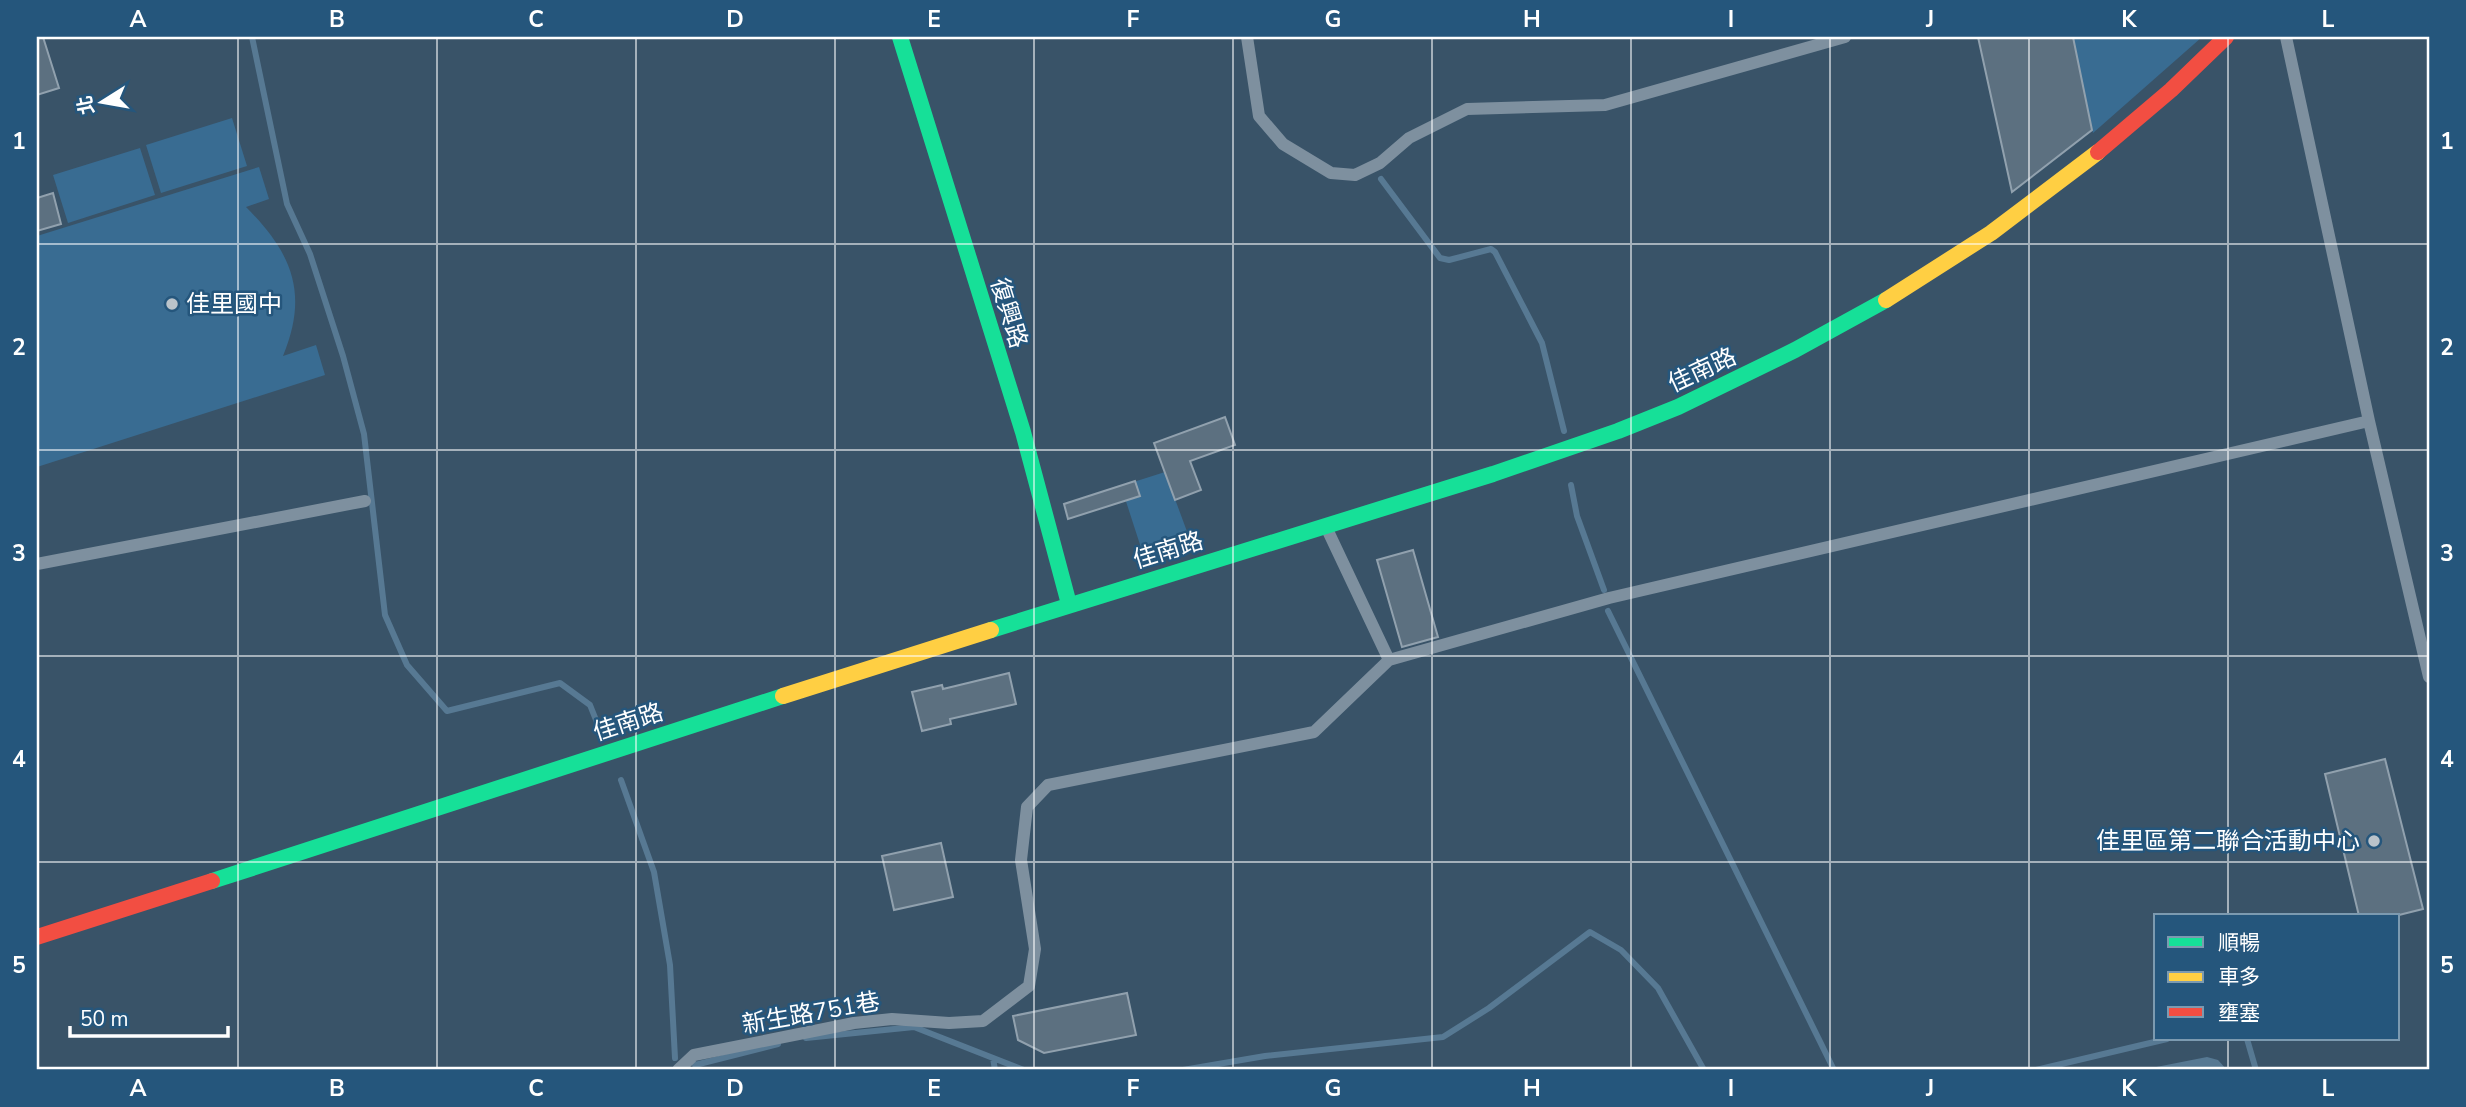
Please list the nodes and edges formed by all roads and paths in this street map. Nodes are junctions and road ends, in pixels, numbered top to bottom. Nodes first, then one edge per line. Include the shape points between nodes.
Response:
1 (900, 37) edge
2 (1247, 37) edge
3 (1845, 37) edge
4 (2226, 37) edge
5 (2286, 37) edge
6 (2369, 421) junction
7 (365, 501) dead end
8 (1326, 525) junction
9 (37, 564) edge
10 (1069, 604) junction
11 (1389, 660) junction
12 (2429, 677) edge
13 (37, 937) edge
14 (678, 1070) edge

1 - 10 street, 復興路 via 1023,432
2 - 3 lane via 1259,116 1283,144 1331,173 1355,175 1380,163 1409,138 1467,109 1605,105
4 - 8 street, 佳南路 via 2077,171 1935,272 1836,330 1655,417 1553,455
5 - 6 lane
6 - 11 lane via 1609,598
6 - 12 lane
7 - 9 lane
8 - 10 street, 佳南路
8 - 11 lane
10 - 13 street, 佳南路
11 - 14 lane, 新生路751巷 via 1314,732 1048,785 1027,807 1021,860 1035,949 1030,986 983,1021 854,1023 694,1055

